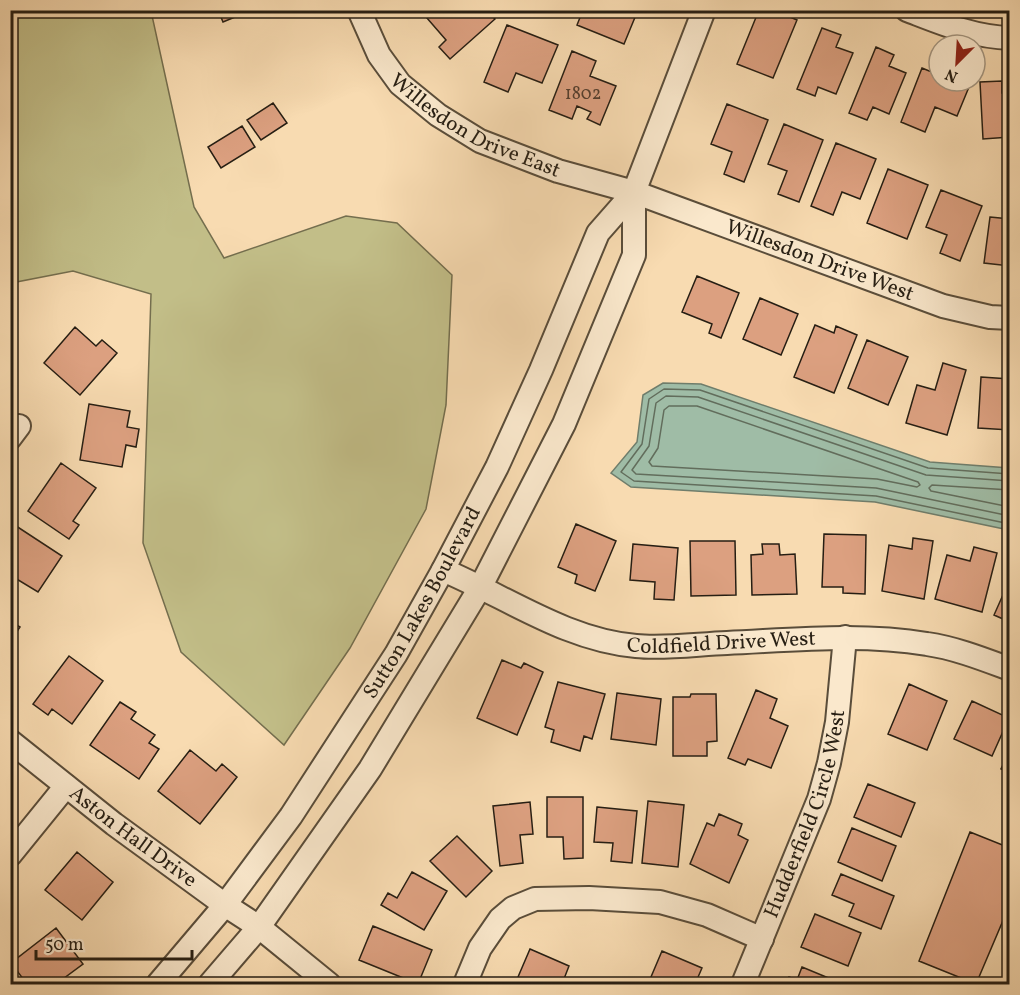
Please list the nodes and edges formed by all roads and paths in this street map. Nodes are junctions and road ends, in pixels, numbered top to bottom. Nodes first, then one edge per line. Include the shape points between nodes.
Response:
1 (359, 10) edge
2 (704, 10) edge
3 (907, 10) edge
4 (1010, 38) edge
5 (634, 192) junction
6 (1010, 318) edge
7 (443, 570) junction
8 (481, 586) junction
9 (845, 637) junction
10 (1010, 669) edge
11 (10, 741) edge
12 (66, 786) junction
13 (10, 855) edge
14 (225, 905) junction
15 (259, 927) junction
16 (762, 939) junction
17 (158, 984) edge
18 (210, 984) edge
19 (329, 984) edge
20 (465, 984) edge
21 (742, 984) edge

1 - 5 street, Willesdon Drive East via 379,55 400,84 438,115 480,141 558,171
2 - 5 street, Sutton Lakes Boulevard
3 - 4 street via 962,30
5 - 6 street, Willesdon Drive West via 943,306
5 - 7 street, Sutton Lakes Boulevard via 598,233 542,370
5 - 8 street, Sutton Lakes Boulevard via 634,255 564,424
7 - 8 street, Coldfield Drive West
7 - 14 street, Sutton Lakes Boulevard via 347,731
8 - 9 street, Coldfield Drive West via 550,622 593,639 638,647
8 - 15 street, Sutton Lakes Boulevard via 370,769
9 - 10 street, Coldfield Drive West via 927,644
9 - 16 street, Hudderfield Circle West via 837,722 827,772
11 - 12 street, Aston Hall Drive
12 - 13 street
12 - 14 street, Aston Hall Drive
14 - 15 street, Aston Hall Drive
14 - 17 street, Sutton Lakes Boulevard
15 - 18 street, Sutton Lakes Boulevard
15 - 19 street, Aston Hall Drive
16 - 20 street via 707,915 660,902 535,899 513,908 500,919 486,937
16 - 21 street, Hudderfield Circle West

